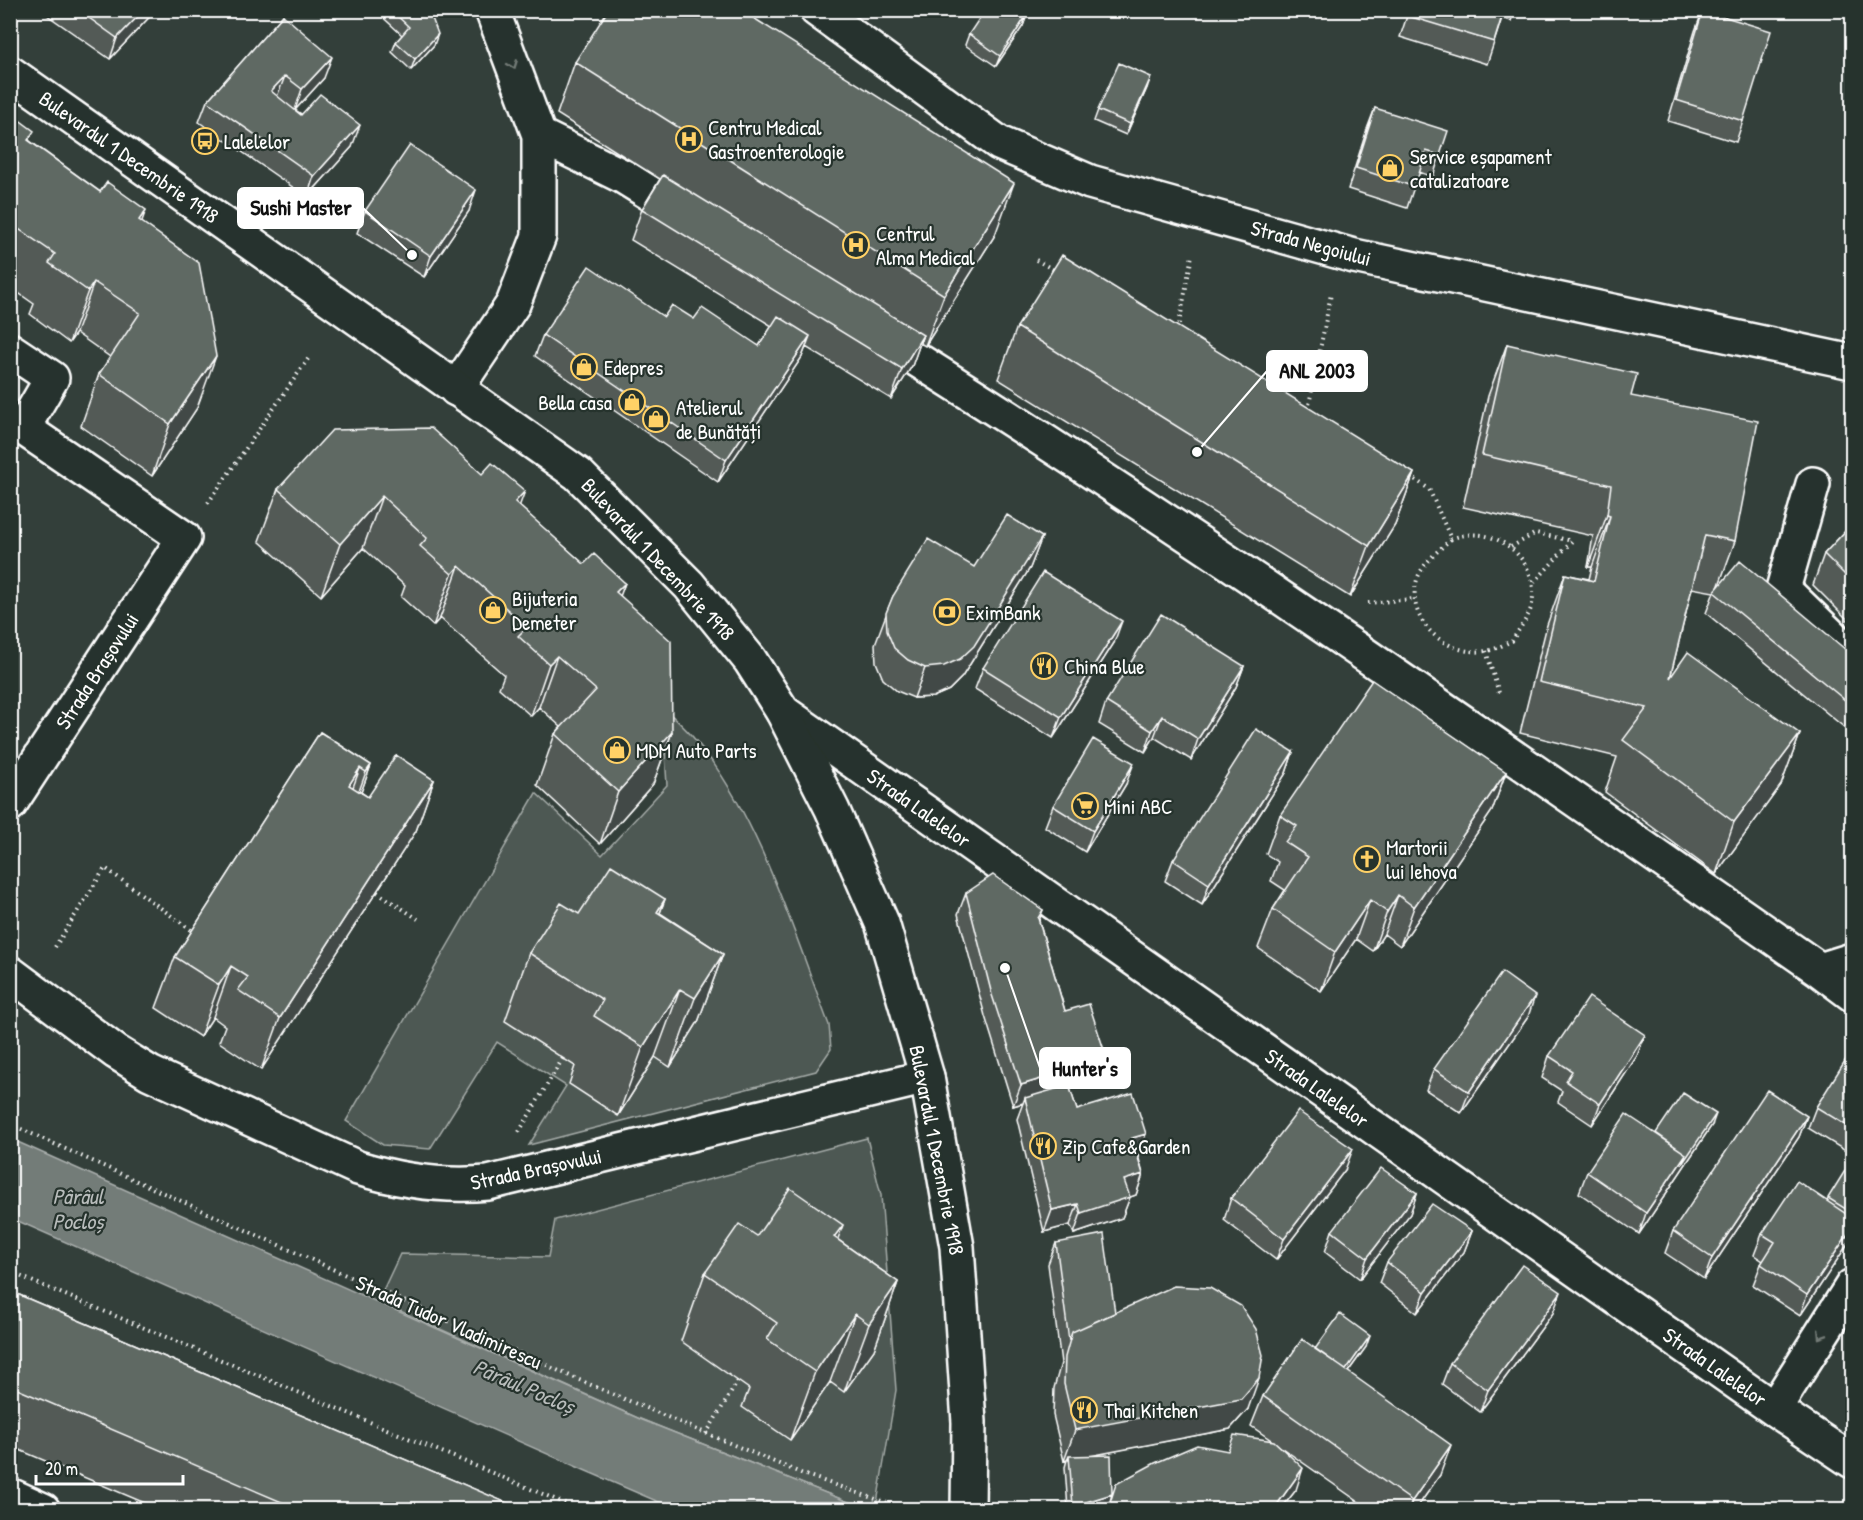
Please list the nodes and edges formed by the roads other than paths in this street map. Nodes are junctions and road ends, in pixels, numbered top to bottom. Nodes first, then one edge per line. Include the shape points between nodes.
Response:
1 (492, 10) edge
2 (817, 10) edge
3 (10, 73) edge
4 (539, 135) junction
5 (715, 233) edge
6 (846, 315) edge
7 (10, 350) edge
8 (1852, 362) edge
9 (456, 390) junction
10 (1813, 484) dead end
11 (1852, 656) edge
12 (783, 712) junction
13 (10, 804) edge
14 (1852, 960) edge
15 (1820, 970) junction
16 (10, 973) edge
17 (1852, 994) edge
18 (927, 1077) junction
19 (1852, 1286) edge
20 (1774, 1409) junction
21 (1852, 1461) edge
22 (10, 1495) edge
23 (42, 1509) edge
24 (968, 1509) edge

1 -> 4 street
2 - 8 street, Strada Negoiului via 999,143 1090,182 1340,252
3 - 9 street, Bulevardul 1 Decembrie 1918
4 - 5 street via 624,177
4 - 9 street via 539,236 513,304
6 - 15 street via 1367,654
7 - 13 street, Strada Brașovului via 52,378 23,428 184,538
9 - 12 street, Bulevardul 1 Decembrie 1918 via 578,474 688,585 750,660
10 - 11 street via 1783,589
12 - 18 street, Bulevardul 1 Decembrie 1918 via 832,809 882,923
12 - 20 street, Strada Lalelelor
14 - 15 street
15 - 17 street
16 - 18 street, Strada Brașovului via 150,1073 358,1168 390,1178 459,1186 488,1183
18 - 24 street, Bulevardul 1 Decembrie 1918 via 957,1247 969,1422
19 -> 20 street
20 - 21 street, Strada Lalelelor
22 - 23 street

